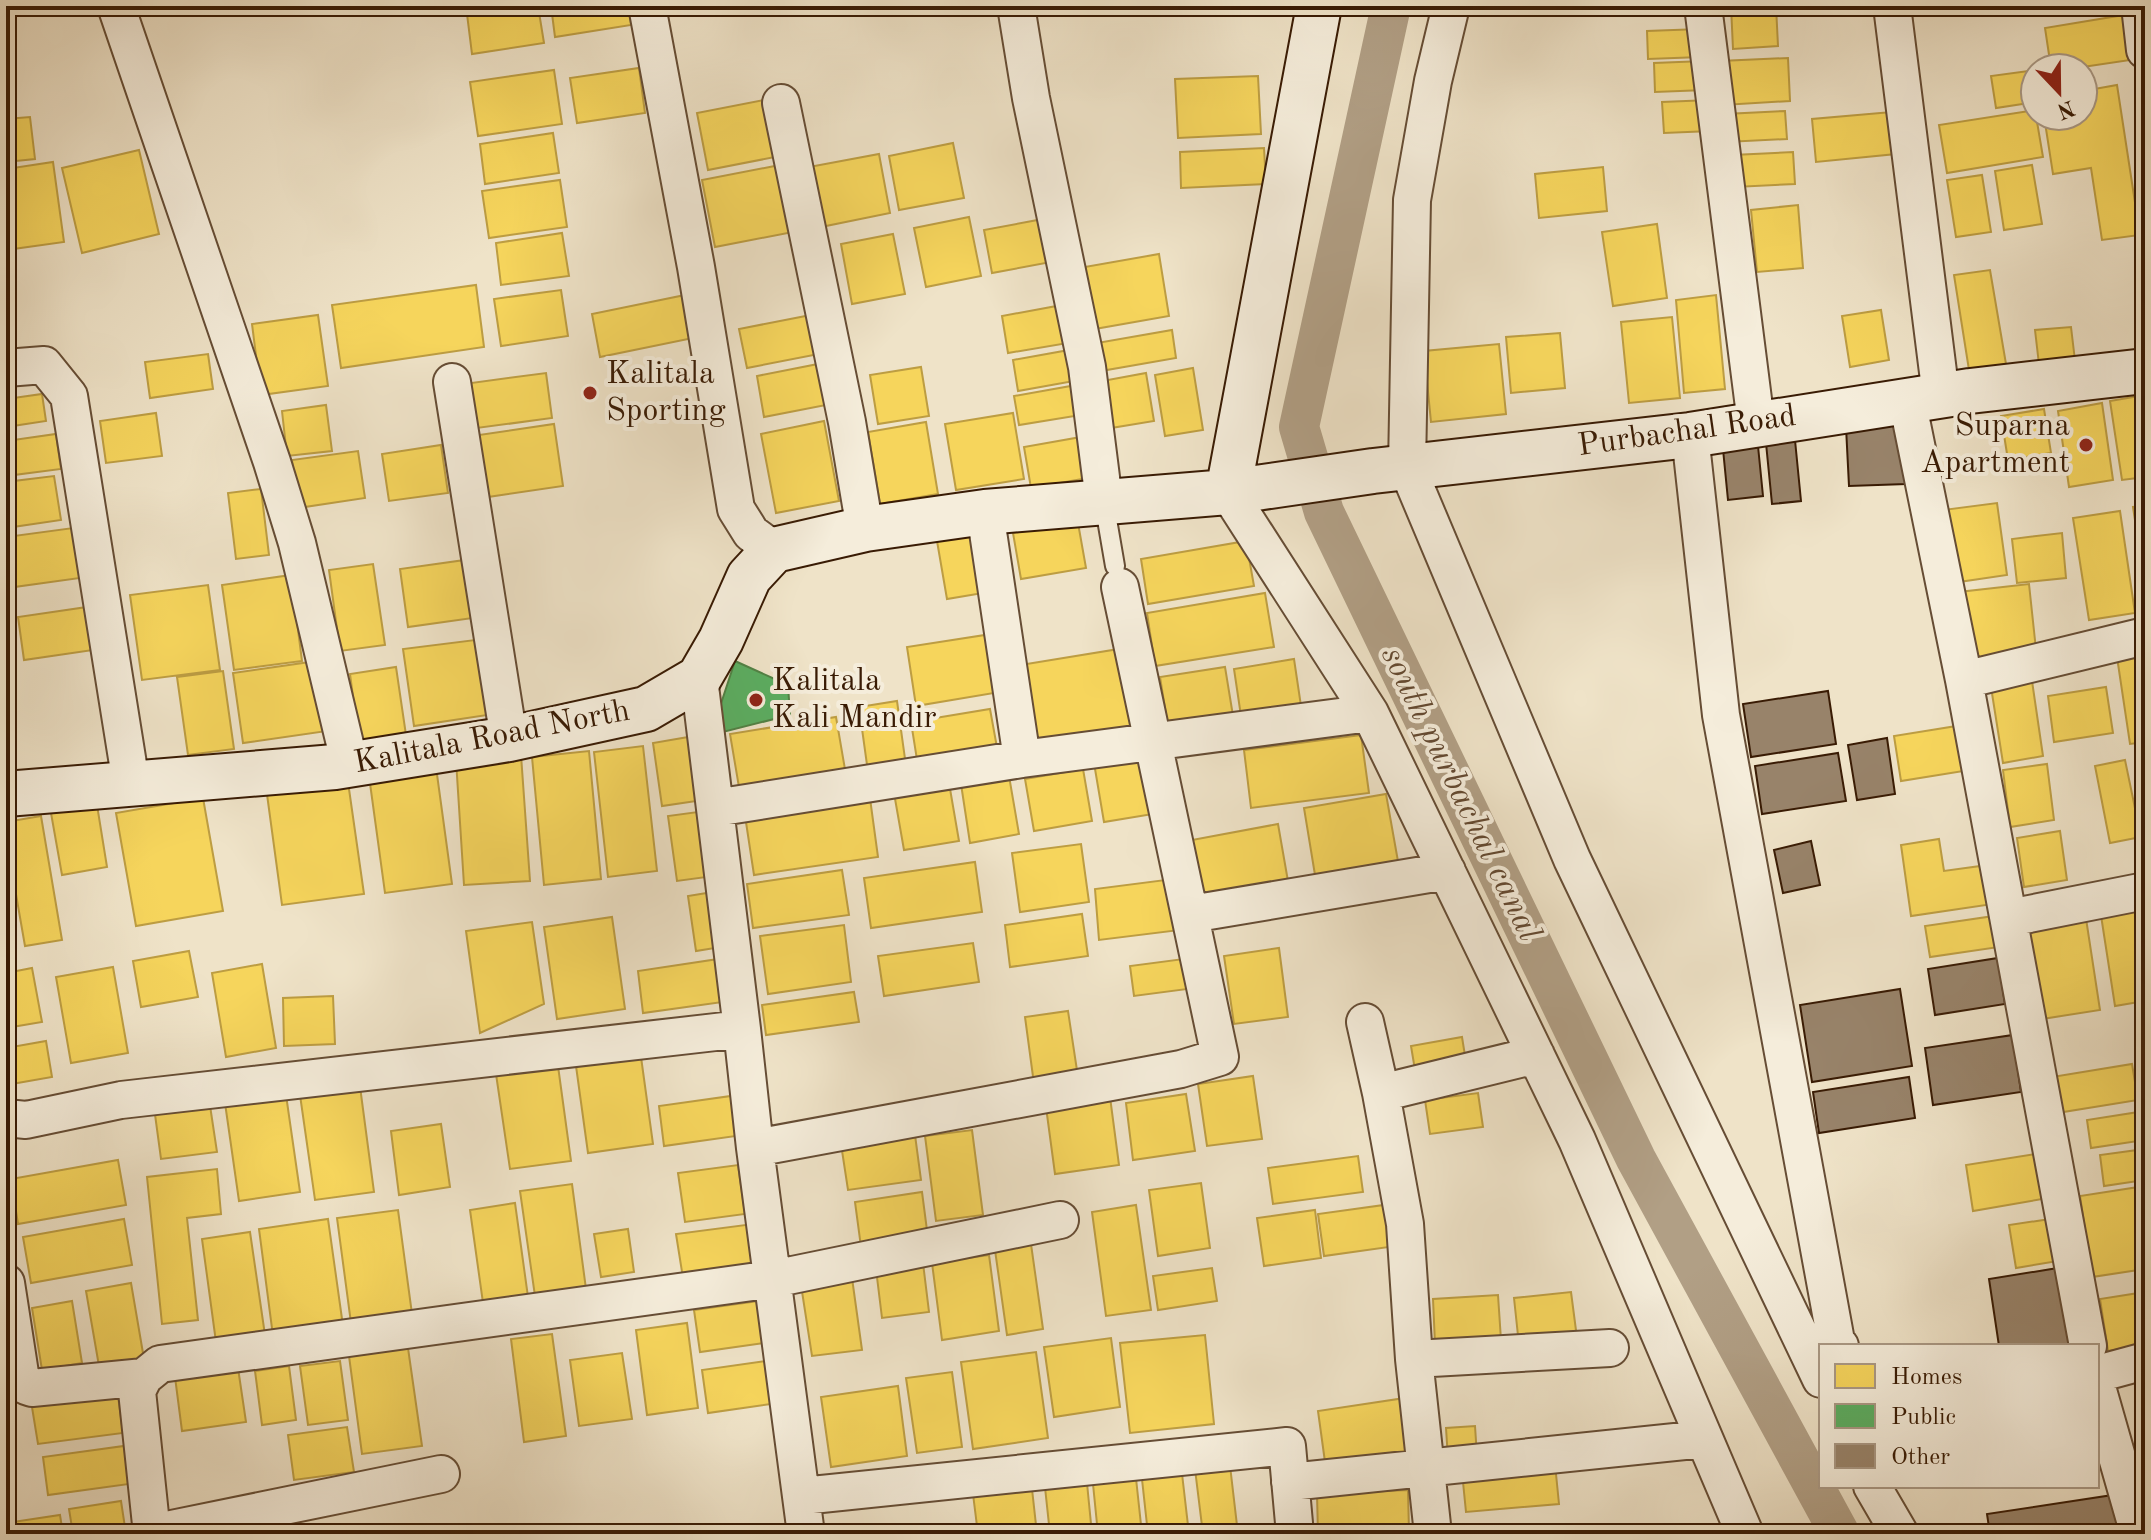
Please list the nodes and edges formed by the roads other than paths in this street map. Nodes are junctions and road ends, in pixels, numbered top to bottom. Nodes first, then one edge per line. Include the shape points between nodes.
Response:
1 (116, 6) edge
2 (647, 6) edge
3 (1016, 6) edge
4 (1319, 6) edge
5 (1451, 6) edge
6 (1703, 6) edge
7 (1892, 6) edge
8 (2140, 6) edge
9 (2145, 50) edge
10 (781, 103) dead end
11 (6, 368) edge
12 (2145, 371) edge
13 (452, 382) dead end
14 (1924, 398) junction
15 (1756, 423) junction
16 (1690, 435) junction
17 (1390, 469) junction
18 (1228, 492) junction
19 (1104, 501) junction
20 (985, 512) junction
21 (865, 529) junction
22 (774, 550) junction
23 (1117, 576) joint
24 (2145, 636) edge
25 (699, 678) junction
26 (1964, 680) junction
27 (1370, 713) junction
28 (509, 739) junction
29 (1155, 743) junction
30 (1022, 759) junction
31 (350, 765) junction
32 (131, 783) junction
33 (6, 794) edge
34 (715, 808) junction
35 (1447, 871) junction
36 (2145, 891) edge
37 (1191, 914) junction
38 (2009, 918) junction
39 (1365, 1022) dead end
40 (742, 1029) junction
41 (1536, 1055) junction
42 (1381, 1093) junction
43 (6, 1118) edge
44 (755, 1148) junction
45 (1060, 1220) dead end
46 (773, 1279) junction
47 (6, 1283) edge
48 (1838, 1344) edge
49 (2088, 1344) edge
50 (1610, 1348) dead end
51 (1414, 1359) junction
52 (2145, 1361) edge
53 (2099, 1373) edge
54 (1819, 1375) edge
55 (144, 1377) junction
56 (2099, 1394) edge
57 (1704, 1439) junction
58 (1424, 1469) junction
59 (441, 1474) dead end
60 (1290, 1482) junction
61 (1873, 1488) edge
62 (802, 1496) junction
63 (152, 1533) edge
64 (806, 1534) edge
65 (1295, 1534) edge
66 (1433, 1534) edge
67 (1745, 1534) edge
68 (1900, 1534) edge
69 (2139, 1534) edge

1 - 31 street via 297,543
2 - 22 street via 736,509 751,533
3 - 19 street via 1087,367
4 - 18 street
5 - 17 street via 1412,200
6 - 15 street
7 - 14 street
8 - 9 street
10 - 21 street
11 - 32 street via 44,365 69,396
12 - 14 street, Purbachal Road
13 - 28 street
14 - 15 street, Purbachal Road
14 - 26 street
15 - 16 street, Purbachal Road
16 - 17 street, Purbachal Road
16 - 48 street via 1721,715
17 - 18 street, Purbachal Road
17 - 54 street
18 - 19 street
18 - 27 street
19 - 20 street
19 - 23 lane
20 - 21 street
20 - 30 street
21 - 22 street
22 - 25 street, Kalitala Road North via 749,577
23 - 29 street
24 - 26 street
25 - 28 street, Kalitala Road North via 646,709
25 - 34 street
26 - 38 street
27 - 29 street
27 - 35 street
28 - 31 street, Kalitala Road North
29 - 30 street
29 - 37 street
30 - 34 street
31 - 32 street, Kalitala Road North
32 - 33 street, Kalitala Road North
34 - 40 street
35 - 37 street
35 - 41 street
36 - 38 street
37 - 44 street via 1220,1057 1181,1069
38 - 49 street
39 - 42 street
40 - 43 street via 121,1100 26,1120
40 - 44 street
41 - 42 street
41 - 57 street
42 - 51 street via 1405,1224
44 - 46 street
45 - 46 street
46 - 55 street via 179,1360 160,1364
46 - 62 street
47 - 55 street via 26,1386
50 - 51 street
51 - 58 street
52 - 53 street
55 - 63 street via 137,1391
56 - 69 street
57 - 58 street
57 - 67 street
58 - 60 street
58 - 66 street
59 - 63 street
60 - 62 street via 1287,1446
60 - 65 street
61 - 68 street
62 - 64 street

